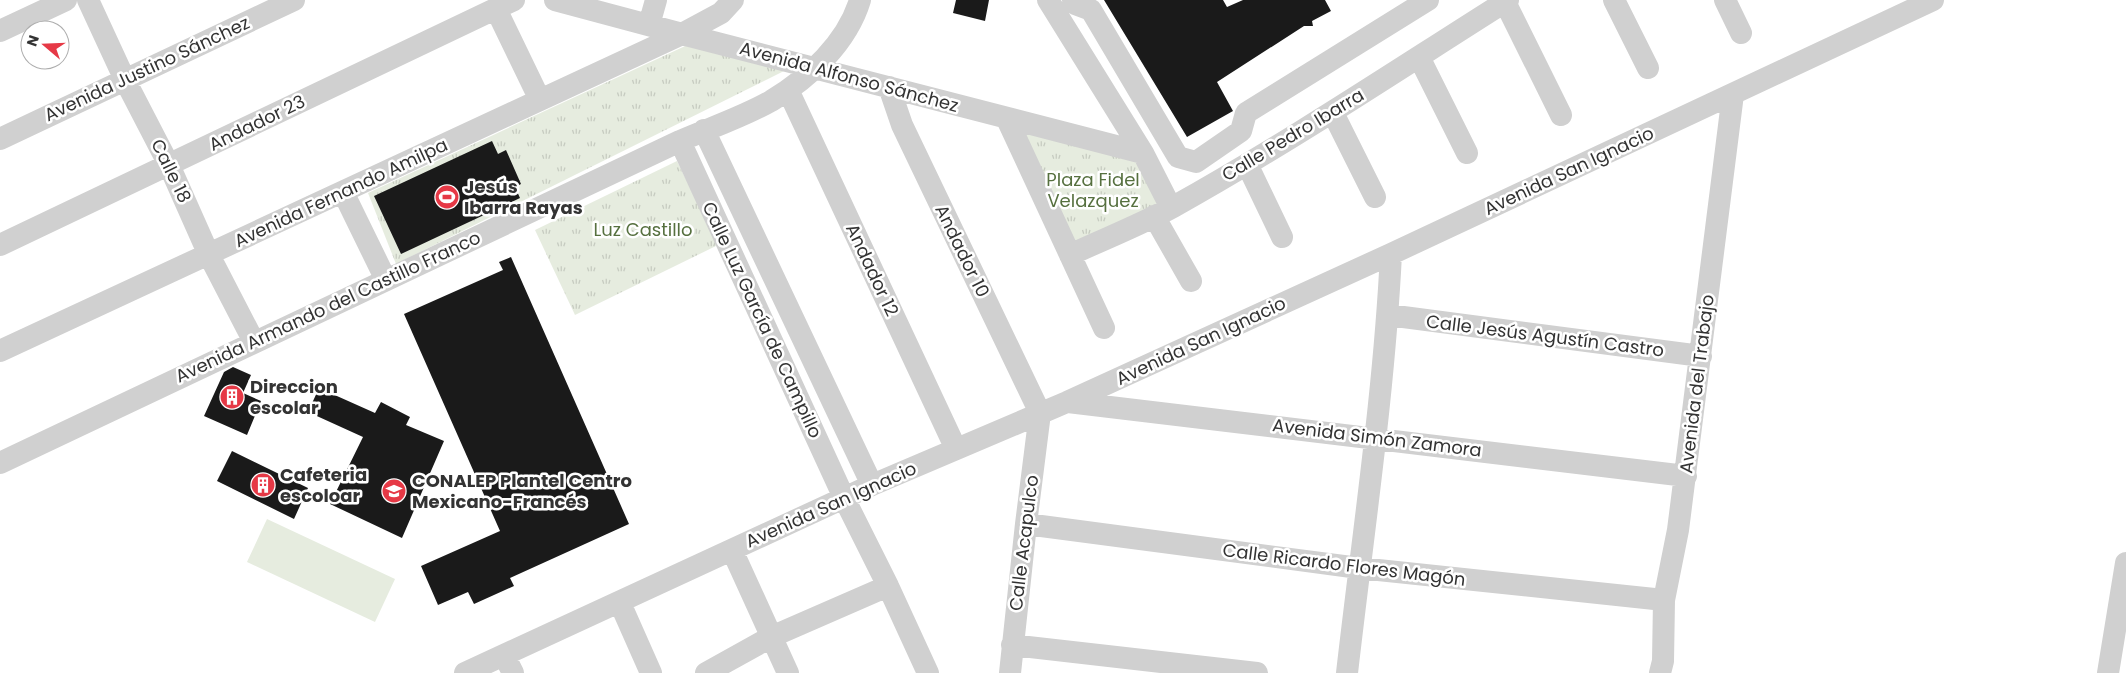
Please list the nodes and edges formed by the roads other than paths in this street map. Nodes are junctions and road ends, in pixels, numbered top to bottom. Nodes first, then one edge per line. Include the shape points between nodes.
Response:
1 (66, 0) edge
2 (88, 0) edge
3 (294, 0) edge
4 (656, 0) edge
5 (734, 0) edge
6 (860, 0) edge
7 (1048, 0) edge
8 (1073, 0) edge
9 (1428, 0) edge
10 (1614, 0) edge
11 (1725, 0) edge
12 (1933, 0) edge
13 (562, 1) edge
14 (505, 4) edge
15 (1495, 4) edge
16 (649, 25) junction
17 (0, 31) edge
18 (1742, 33) dead end
19 (682, 34) junction
20 (1419, 57) junction
21 (815, 68) junction
22 (1648, 68) dead end
23 (125, 80) junction
24 (889, 87) junction
25 (788, 90) junction
26 (1733, 94) junction
27 (540, 100) junction
28 (1333, 113) junction
29 (1561, 115) dead end
30 (1006, 119) junction
31 (704, 130) junction
32 (0, 139) edge
33 (680, 141) junction
34 (1143, 153) junction
35 (1467, 153) dead end
36 (1247, 164) junction
37 (169, 165) junction
38 (343, 192) junction
39 (1375, 197) dead end
40 (1163, 212) junction
41 (1282, 237) dead end
42 (0, 245) edge
43 (1391, 254) junction
44 (209, 255) junction
45 (1070, 256) junction
46 (386, 280) junction
47 (1191, 282) dead end
48 (1388, 315) junction
49 (1104, 328) dead end
50 (254, 342) junction
51 (0, 351) edge
52 (1701, 356) junction
53 (1067, 402) junction
54 (1040, 413) junction
55 (1377, 438) junction
56 (956, 449) junction
57 (0, 463) edge
58 (1686, 476) junction
59 (872, 485) junction
60 (844, 500) junction
61 (1026, 524) junction
62 (732, 550) junction
63 (2126, 563) edge
64 (1359, 568) junction
65 (888, 586) junction
66 (1664, 600) junction
67 (620, 603) junction
68 (771, 637) junction
69 (1012, 645) junction
70 (508, 664) edge
71 (465, 673) edge
72 (651, 673) edge
73 (706, 673) edge
74 (788, 673) edge
75 (928, 673) edge
76 (1010, 673) edge
77 (1256, 673) edge
78 (1347, 673) edge
79 (1660, 673) edge
80 (2108, 673) edge

1 - 17 street
2 - 23 street, Calle 18
3 - 23 street, Avenida Justino Sánchez
4 - 16 street
5 - 19 street, Avenida Fernando Amilpa via 721,13
6 - 21 street, Avenida Armando del Castillo Franco via 845,34
7 - 34 street
8 - 9 street via 1075,4 1091,10 1178,157 1196,162 1241,131 1246,113
10 - 22 street
11 - 18 street
12 - 26 street, Avenida San Ignacio
13 - 16 street, Avenida Alfonso Sánchez
14 - 27 street
14 - 37 street, Andador 23
15 - 20 street, Calle Pedro Ibarra
15 - 29 street
16 - 19 street, Avenida Alfonso Sánchez
19 - 21 street, Avenida Alfonso Sánchez
19 - 27 street, Avenida Fernando Amilpa
20 - 28 street, Calle Pedro Ibarra
20 - 35 street
21 - 24 street, Avenida Alfonso Sánchez
21 - 25 street, Avenida Armando del Castillo Franco
23 - 32 street, Avenida Justino Sánchez
23 - 37 street, Calle 18
24 - 30 street, Avenida Alfonso Sánchez
24 - 54 street, Andador 10 via 902,124
25 - 31 street, Avenida Armando del Castillo Franco via 769,102
25 - 56 street, Andador 12
26 - 43 street, Avenida San Ignacio
26 - 52 street, Avenida del Trabajo
27 - 38 street, Avenida Fernando Amilpa
28 - 36 street, Calle Pedro Ibarra
28 - 39 street
30 - 34 street, Avenida Alfonso Sánchez
30 - 45 street
31 - 33 street, Avenida Armando del Castillo Franco
31 - 59 street, Calle Luz García de Campillo
33 - 46 street, Avenida Armando del Castillo Franco
33 - 60 street, Calle Luz García de Campillo
34 - 40 street
36 - 40 street, Calle Pedro Ibarra
36 - 41 street
37 - 42 street, Andador 23
37 - 44 street, Calle 18
38 - 44 street, Avenida Fernando Amilpa
38 - 46 street
40 - 45 street, Calle Pedro Ibarra
40 - 47 street
43 - 48 street
43 - 53 street, Avenida San Ignacio
44 - 50 street, Calle 18
44 - 51 street, Avenida Fernando Amilpa
45 - 49 street
46 - 50 street, Avenida Armando del Castillo Franco
48 - 52 street, Calle Jesús Agustín Castro
48 - 55 street
50 - 57 street, Avenida Armando del Castillo Franco
52 - 58 street, Avenida del Trabajo
53 - 54 street, Avenida San Ignacio
53 - 55 street, Avenida Simón Zamora
54 - 56 street, Avenida San Ignacio
54 - 61 street, Calle Acapulco
55 - 58 street, Avenida Simón Zamora
55 - 64 street
56 - 59 street, Avenida San Ignacio
58 - 66 street, Avenida del Trabajo
59 - 60 street, Avenida San Ignacio
60 - 62 street, Avenida San Ignacio
60 - 65 street, Calle Luz García de Campillo
61 - 64 street, Calle Ricardo Flores Magón
61 - 69 street, Calle Acapulco
62 - 67 street, Avenida San Ignacio
62 - 68 street
63 - 80 street
64 - 66 street, Calle Ricardo Flores Magón
64 - 78 street
65 - 68 street
65 - 75 street, Calle Luz García de Campillo
66 - 79 street, Avenida del Trabajo
67 - 70 street, Avenida San Ignacio
67 - 72 street
68 - 73 street
68 - 74 street
69 - 76 street, Calle Acapulco
69 - 77 street
70 - 71 street, Avenida San Ignacio

